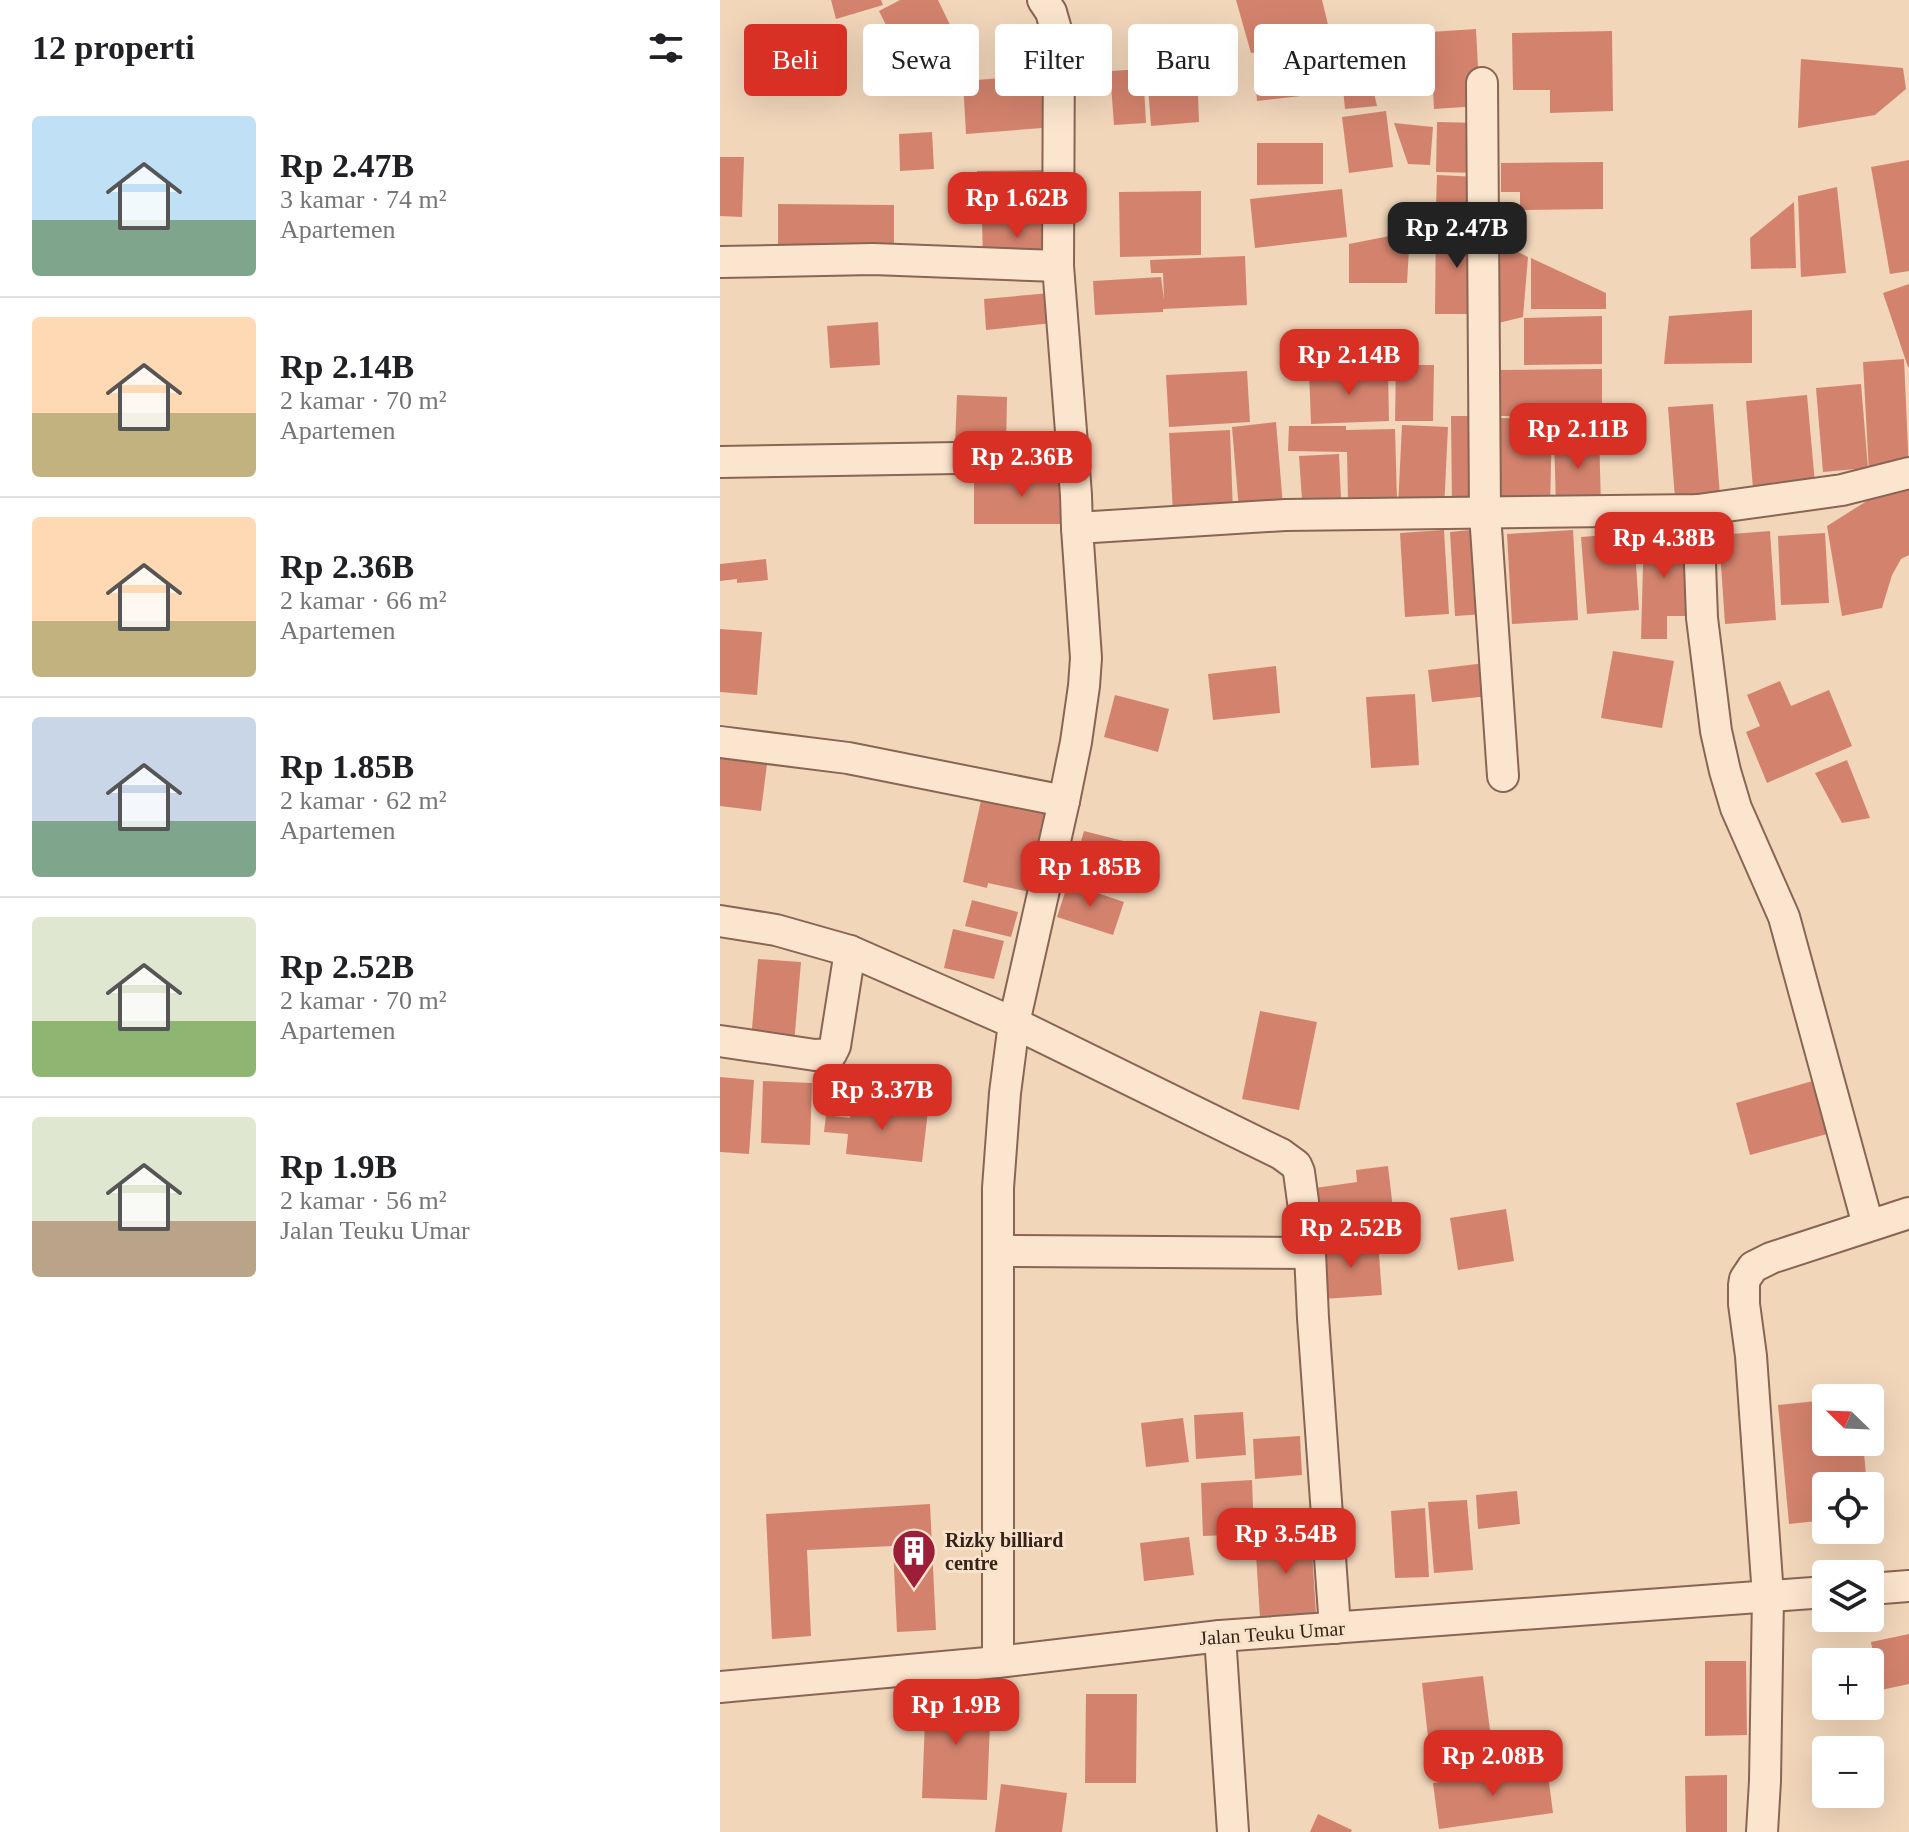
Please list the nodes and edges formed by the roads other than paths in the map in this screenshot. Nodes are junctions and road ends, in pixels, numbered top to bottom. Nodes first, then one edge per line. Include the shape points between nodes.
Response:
1 (1043, 0) edge
2 (1482, 83) dead end
3 (720, 262) edge
4 (1058, 266) junction
5 (1072, 456) junction
6 (720, 462) edge
7 (1909, 473) edge
8 (1698, 510) junction
9 (1485, 514) junction
10 (1077, 528) junction
11 (720, 742) edge
12 (1503, 776) dead end
13 (1064, 801) junction
14 (720, 921) edge
15 (850, 951) junction
16 (1014, 1023) junction
17 (720, 1041) edge
18 (1909, 1213) edge
19 (1868, 1225) junction
20 (999, 1251) junction
21 (1310, 1253) junction
22 (1909, 1586) edge
23 (1884, 1588) edge
24 (1812, 1593) edge
25 (1768, 1596) junction
26 (1335, 1628) junction
27 (1220, 1636) junction
28 (998, 1662) junction
29 (720, 1687) edge
30 (1233, 1832) edge
31 (1762, 1832) edge

1 - 4 street via 1059,40
2 - 9 street
3 - 4 street via 873,259
4 - 5 street
5 - 6 street
5 - 10 street
7 - 8 street via 1842,490
8 - 9 street
8 - 19 street via 1702,618 1725,771 1784,917
9 - 10 street via 1285,515
9 - 12 street
10 - 13 street via 1086,658
11 - 13 street via 848,758
13 - 16 street
14 - 15 street
15 - 16 street
15 - 17 street via 831,1054
16 - 20 street via 998,1188
16 - 21 street via 1290,1159 1299,1172
18 - 19 street
19 - 25 street via 1771,1258 1753,1267 1745,1279
20 - 21 street
20 - 28 street
21 - 26 street
22 - 23 street
24 - 25 street, Jalan Teuku Umar
25 - 26 street, Jalan Teuku Umar
25 - 31 street
26 - 27 street, Jalan Teuku Umar
27 - 28 street, Jalan Teuku Umar
27 - 30 street
28 - 29 street, Jalan Teuku Umar

